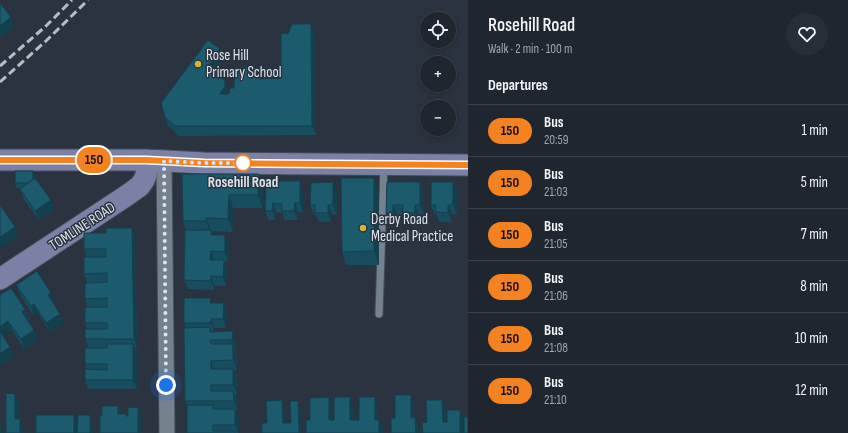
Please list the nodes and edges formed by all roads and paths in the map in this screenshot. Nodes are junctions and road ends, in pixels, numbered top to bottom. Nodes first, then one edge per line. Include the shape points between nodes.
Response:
1 (0, 160) edge
2 (155, 161) junction
3 (384, 164) junction
4 (468, 165) edge
5 (0, 279) edge
6 (379, 314) dead end
7 (167, 433) edge

1 - 2 main road
2 - 3 main road
2 - 5 main road, TOMLINE ROAD via 140,186
2 - 7 street
3 - 4 main road
3 - 6 lane

